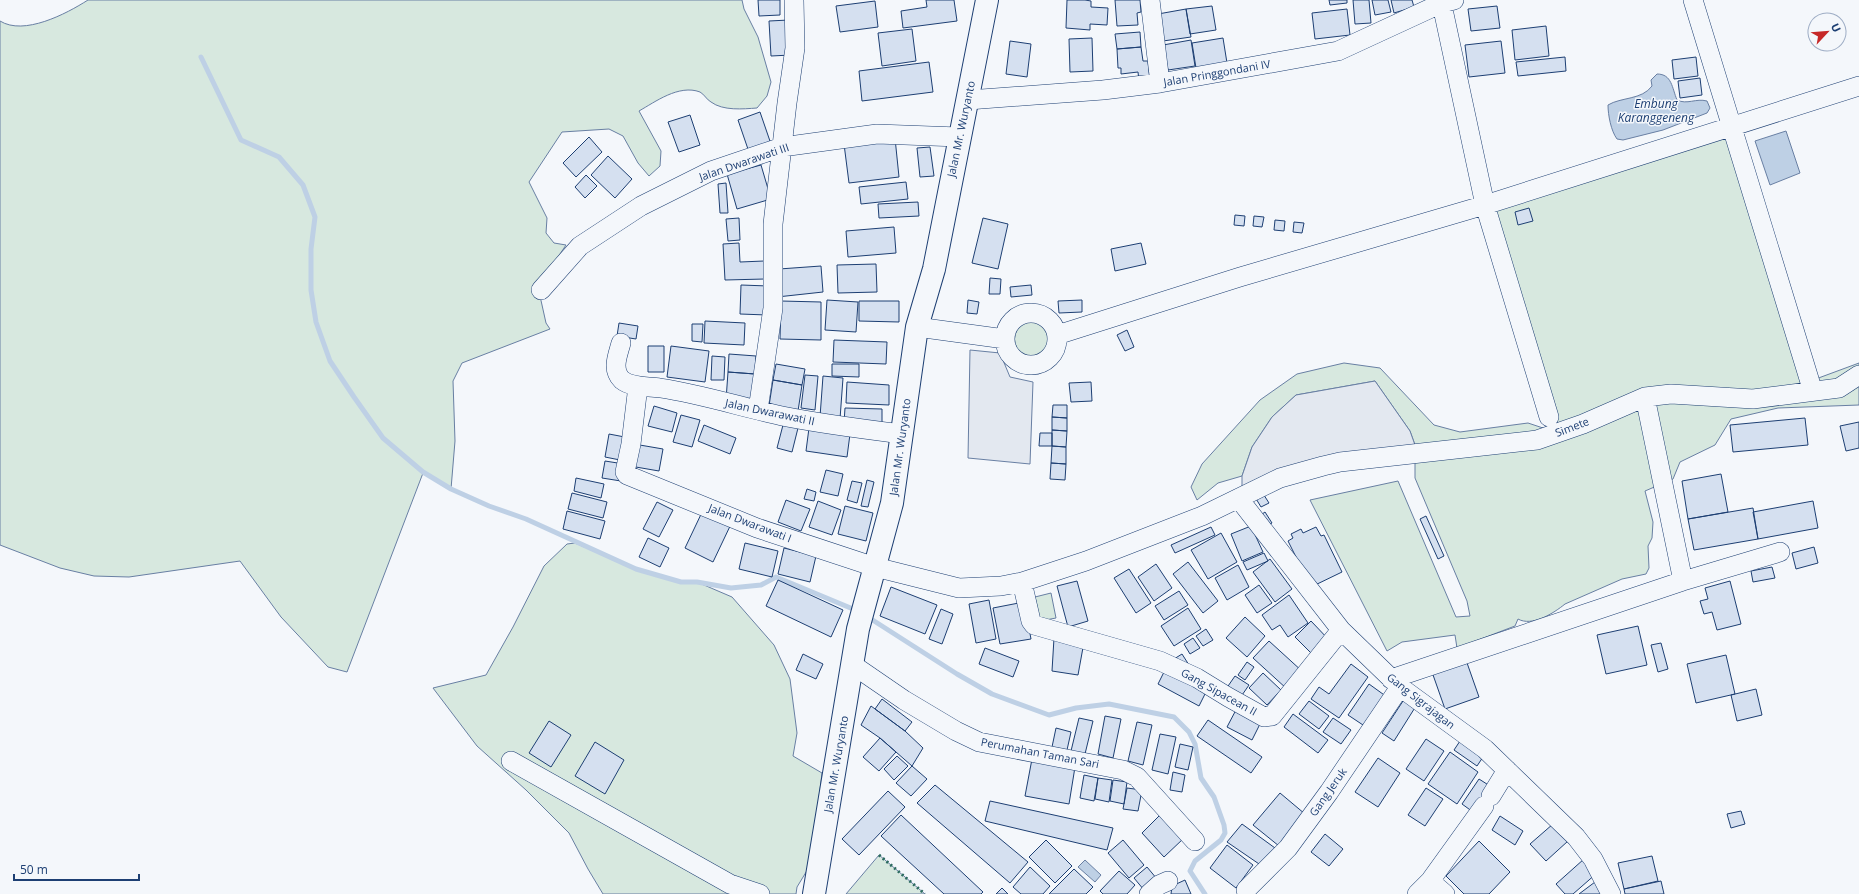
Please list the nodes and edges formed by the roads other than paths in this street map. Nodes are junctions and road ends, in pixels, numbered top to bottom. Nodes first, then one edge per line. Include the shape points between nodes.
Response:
1 (794, 0) edge
2 (987, 0) edge
3 (1150, 0) edge
4 (1693, 0) edge
5 (1446, 1) edge
6 (1160, 83) junction
7 (1859, 86) edge
8 (968, 100) junction
9 (1731, 126) junction
10 (959, 137) junction
11 (782, 147) junction
12 (1485, 205) junction
13 (541, 290) dead end
14 (917, 326) junction
15 (1057, 335) junction
16 (1005, 339) junction
17 (621, 343) dead end
18 (1859, 375) edge
19 (1810, 382) dead end
20 (638, 386) junction
21 (1645, 397) junction
22 (758, 410) junction
23 (1549, 417) dead end
24 (902, 434) junction
25 (1239, 499) junction
26 (1780, 552) dead end
27 (875, 567) junction
28 (1683, 581) junction
29 (1022, 582) junction
30 (1341, 630) junction
31 (853, 665) junction
32 (1395, 683) junction
33 (511, 761) dead end
34 (1507, 770) junction
35 (1195, 840) dead end
36 (1168, 881) dead end
37 (1423, 888) edge
38 (1246, 890) dead end
39 (760, 894) edge
40 (814, 894) edge
41 (1148, 894) edge
42 (1445, 894) edge
43 (1611, 894) edge

1 - 11 street via 795,48
2 - 8 main road, Jalan Mr. Wuryanto
3 - 6 street
4 - 9 street
5 - 6 street, Jalan Pringgondani IV via 1338,51
5 - 12 street
6 - 8 street, Jalan Pringgondani IV
7 - 9 street
8 - 10 main road, Jalan Mr. Wuryanto
9 - 12 street
9 - 19 street
10 - 11 street, Jalan Dwarawati III via 877,134
10 - 14 main road, Jalan Mr. Wuryanto via 934,269
11 - 13 street, Jalan Dwarawati III via 711,171 641,206 580,246
11 - 22 street via 772,224 773,308
12 - 15 street via 1240,277
12 - 23 street
14 - 16 street
14 - 24 main road, Jalan Mr. Wuryanto
15 - 16 street via 1053,324 1045,316 1028,313 1014,319
15 - 16 street via 1054,351 1048,358 1033,364 1017,360 1011,354
17 - 20 street via 615,363 618,374 623,381
18 - 21 street, Simete via 1839,388 1754,399 1671,394
20 - 22 street, Jalan Dwarawati II via 660,388
20 - 27 street, Jalan Dwarawati I via 625,472 627,475 757,528
21 - 25 street, Simete via 1583,424 1537,440 1340,462 1280,478
21 - 28 street
22 - 24 street, Jalan Dwarawati II via 847,428
24 - 27 main road, Jalan Mr. Wuryanto via 892,503
25 - 29 street, Simete via 1086,562
25 - 30 street, Gang Sigrajagan
26 - 28 street
27 - 29 street, Jalan Dwarawati I via 959,588
27 - 31 main road, Jalan Mr. Wuryanto via 858,629
28 - 32 street
29 - 30 street, Gang Sipacean II via 1031,621 1034,624 1160,661 1198,678 1264,717 1272,716
30 - 32 street, Gang Sigrajagan
31 - 35 street, Perumahan Taman Sari via 904,700 979,742 1130,773 1137,777
31 - 40 main road, Jalan Mr. Wuryanto
32 - 34 street, Gang Sigrajagan via 1485,749
32 - 38 street, Gang Jeruk via 1329,792 1288,848
33 - 39 street via 730,884
34 - 37 street via 1488,801
34 - 43 street, Gang Sigrajagan via 1576,837 1593,859
36 - 41 street
37 - 42 street

